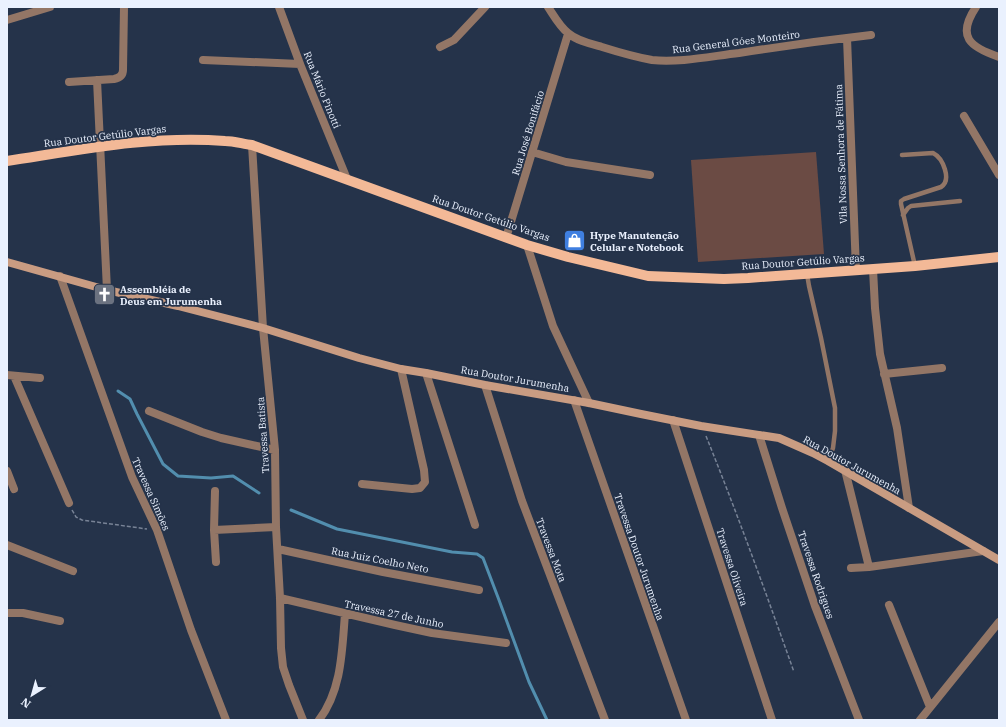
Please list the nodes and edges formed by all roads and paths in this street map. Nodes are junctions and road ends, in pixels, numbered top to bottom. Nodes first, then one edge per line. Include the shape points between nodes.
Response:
1 (50, 7) edge
2 (124, 7) edge
3 (279, 7) edge
4 (485, 7) edge
5 (548, 7) edge
6 (976, 7) edge
7 (7, 20) edge
8 (568, 34) junction
9 (871, 35) dead end
10 (847, 38) junction
11 (440, 47) dead end
12 (999, 57) edge
13 (203, 60) dead end
14 (300, 64) junction
15 (97, 80) junction
16 (69, 82) dead end
17 (964, 116) dead end
18 (252, 145) junction
19 (101, 147) junction
20 (532, 152) junction
21 (902, 155) dead end
22 (7, 161) edge
23 (999, 174) edge
24 (650, 176) dead end
25 (347, 179) junction
26 (960, 201) dead end
27 (903, 215) junction
28 (506, 238) junction
29 (527, 245) junction
30 (999, 257) edge
31 (7, 262) edge
32 (915, 266) junction
33 (872, 269) junction
34 (856, 270) junction
35 (808, 274) junction
36 (60, 276) junction
37 (107, 290) junction
38 (263, 328) junction
39 (942, 368) dead end
40 (401, 369) junction
41 (426, 373) junction
42 (884, 374) junction
43 (11, 375) edge
44 (40, 378) dead end
45 (485, 385) junction
46 (574, 400) junction
47 (589, 403) junction
48 (148, 411) dead end
49 (673, 420) junction
50 (702, 426) junction
51 (759, 435) junction
52 (276, 450) junction
53 (828, 461) junction
54 (845, 470) junction
55 (7, 471) edge
56 (362, 484) dead end
57 (14, 489) dead end
58 (215, 491) dead end
59 (69, 503) joint
60 (909, 508) junction
61 (475, 526) dead end
62 (276, 527) junction
63 (157, 530) junction
64 (214, 530) junction
65 (7, 545) edge
66 (278, 549) junction
67 (983, 551) junction
68 (999, 560) edge
69 (216, 562) dead end
70 (869, 567) junction
71 (851, 568) dead end
72 (73, 571) dead end
73 (479, 590) dead end
74 (280, 598) junction
75 (889, 604) dead end
76 (7, 613) edge
77 (345, 614) junction
78 (60, 620) dead end
79 (999, 622) edge
80 (506, 643) dead end
81 (794, 672) dead end
82 (930, 707) junction
83 (226, 720) edge
84 (303, 720) edge
85 (319, 720) edge
86 (605, 720) edge
87 (686, 720) edge
88 (772, 720) edge
89 (859, 720) edge
90 (920, 720) edge

1 - 7 street
2 - 15 street via 123,72 119,78
3 - 14 street, Rua Mário Pinotti
4 - 11 street via 454,40
5 - 8 street, Rua General Góes Monteiro
6 - 12 street via 967,23 968,39 976,47
8 - 10 street, Rua General Góes Monteiro via 632,56 670,61
8 - 20 street, Rua José Bonifácio
9 - 10 street, Rua General Góes Monteiro
10 - 34 street, Vila Nossa Senhora de Fátima
13 - 14 street
14 - 25 street, Rua Mário Pinotti
15 - 16 street
15 - 19 street
17 - 23 street
18 - 19 main road, Rua Doutor Getúlio Vargas via 194,140 151,141
18 - 25 main road, Rua Doutor Getúlio Vargas
18 - 38 street, Travessa Batista
19 - 22 main road, Rua Doutor Getúlio Vargas
19 - 37 street
20 - 24 street via 566,162
20 - 28 street, Rua José Bonifácio
21 - 27 lane via 933,153 940,158 946,176 944,185 904,198 900,204
25 - 28 main road, Rua Doutor Getúlio Vargas
26 - 27 lane via 911,206
27 - 32 lane
28 - 29 main road, Rua Doutor Getúlio Vargas
29 - 35 main road, Rua Doutor Getúlio Vargas via 648,276 724,279
29 - 47 street via 553,326
30 - 32 main road, Rua Doutor Getúlio Vargas
31 - 36 main road, Rua Doutor Jurumenha
32 - 33 main road, Rua Doutor Getúlio Vargas
33 - 34 main road, Rua Doutor Getúlio Vargas
33 - 42 street
34 - 35 main road, Rua Doutor Getúlio Vargas
35 - 53 lane via 835,408 836,431
36 - 37 main road, Rua Doutor Jurumenha
36 - 63 street, Travessa Simões via 132,478
37 - 38 main road, Rua Doutor Jurumenha
38 - 40 main road, Rua Doutor Jurumenha
38 - 52 street, Travessa Batista
39 - 42 street
40 - 41 main road, Rua Doutor Jurumenha
40 - 56 street via 426,482 420,488 412,489
41 - 45 main road, Rua Doutor Jurumenha
41 - 61 street
42 - 60 street via 897,428
43 - 44 street
43 - 59 street
45 - 46 main road, Rua Doutor Jurumenha
45 - 86 street, Travessa Mota via 522,501
46 - 47 main road, Rua Doutor Jurumenha
46 - 87 street, Travessa Doutor Jurumenha
47 - 49 main road, Rua Doutor Jurumenha
48 - 52 street via 221,438
49 - 50 main road, Rua Doutor Jurumenha
49 - 88 street, Travessa Oliveira
50 - 51 main road, Rua Doutor Jurumenha
50 - 81 path
51 - 53 main road, Rua Doutor Jurumenha via 779,438
51 - 89 street, Travessa Rodrigues via 815,606
52 - 62 street, Travessa Batista
53 - 54 main road, Rua Doutor Jurumenha
54 - 60 main road, Rua Doutor Jurumenha
54 - 70 street
55 - 57 street
58 - 64 street
59 - 63 path via 76,517 82,520
60 - 67 main road, Rua Doutor Jurumenha
62 - 64 street
62 - 66 street, Travessa Batista
63 - 83 street, Travessa Simões via 191,630
64 - 69 street
65 - 72 street
66 - 73 street, Rua Juiz Coelho Neto
66 - 74 street, Travessa Batista
67 - 68 main road, Rua Doutor Jurumenha
67 - 70 street
70 - 71 street
74 - 77 street, Travessa 27 de Junho
74 - 84 street, Travessa Batista via 283,667
75 - 82 street
76 - 78 street via 23,613
77 - 80 street, Travessa 27 de Junho via 432,633
77 - 85 street via 336,687
79 - 82 street
82 - 90 street

